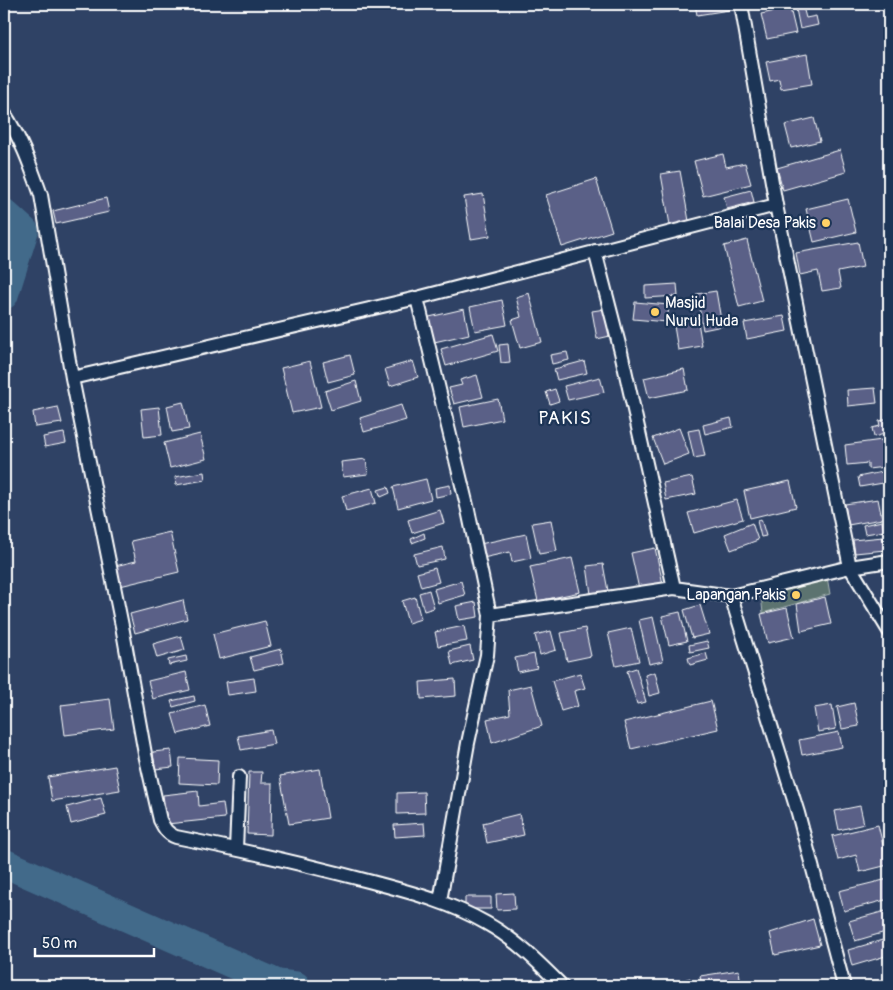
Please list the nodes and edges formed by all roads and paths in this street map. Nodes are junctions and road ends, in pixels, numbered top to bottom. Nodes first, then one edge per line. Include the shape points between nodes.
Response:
1 (741, 4) edge
2 (4, 113) edge
3 (776, 205) junction
4 (595, 251) junction
5 (417, 298) junction
6 (72, 378) junction
7 (889, 561) edge
8 (850, 567) junction
9 (674, 588) junction
10 (730, 596) junction
11 (490, 615) junction
12 (889, 631) edge
13 (239, 777) dead end
14 (236, 849) junction
15 (440, 901) junction
16 (562, 986) edge
17 (844, 986) edge

1 - 3 street
2 - 6 street via 14,128 41,195
3 - 4 street
3 - 8 street
4 - 5 street
4 - 9 street
5 - 6 street
5 - 11 street
6 - 14 street via 144,754 160,820 176,837
7 - 8 street
8 - 10 street
8 - 12 street
9 - 10 street
9 - 11 street
10 - 17 street via 798,813
11 - 15 street via 487,655
13 - 14 street
14 - 15 street
15 - 16 street via 487,924 530,954

